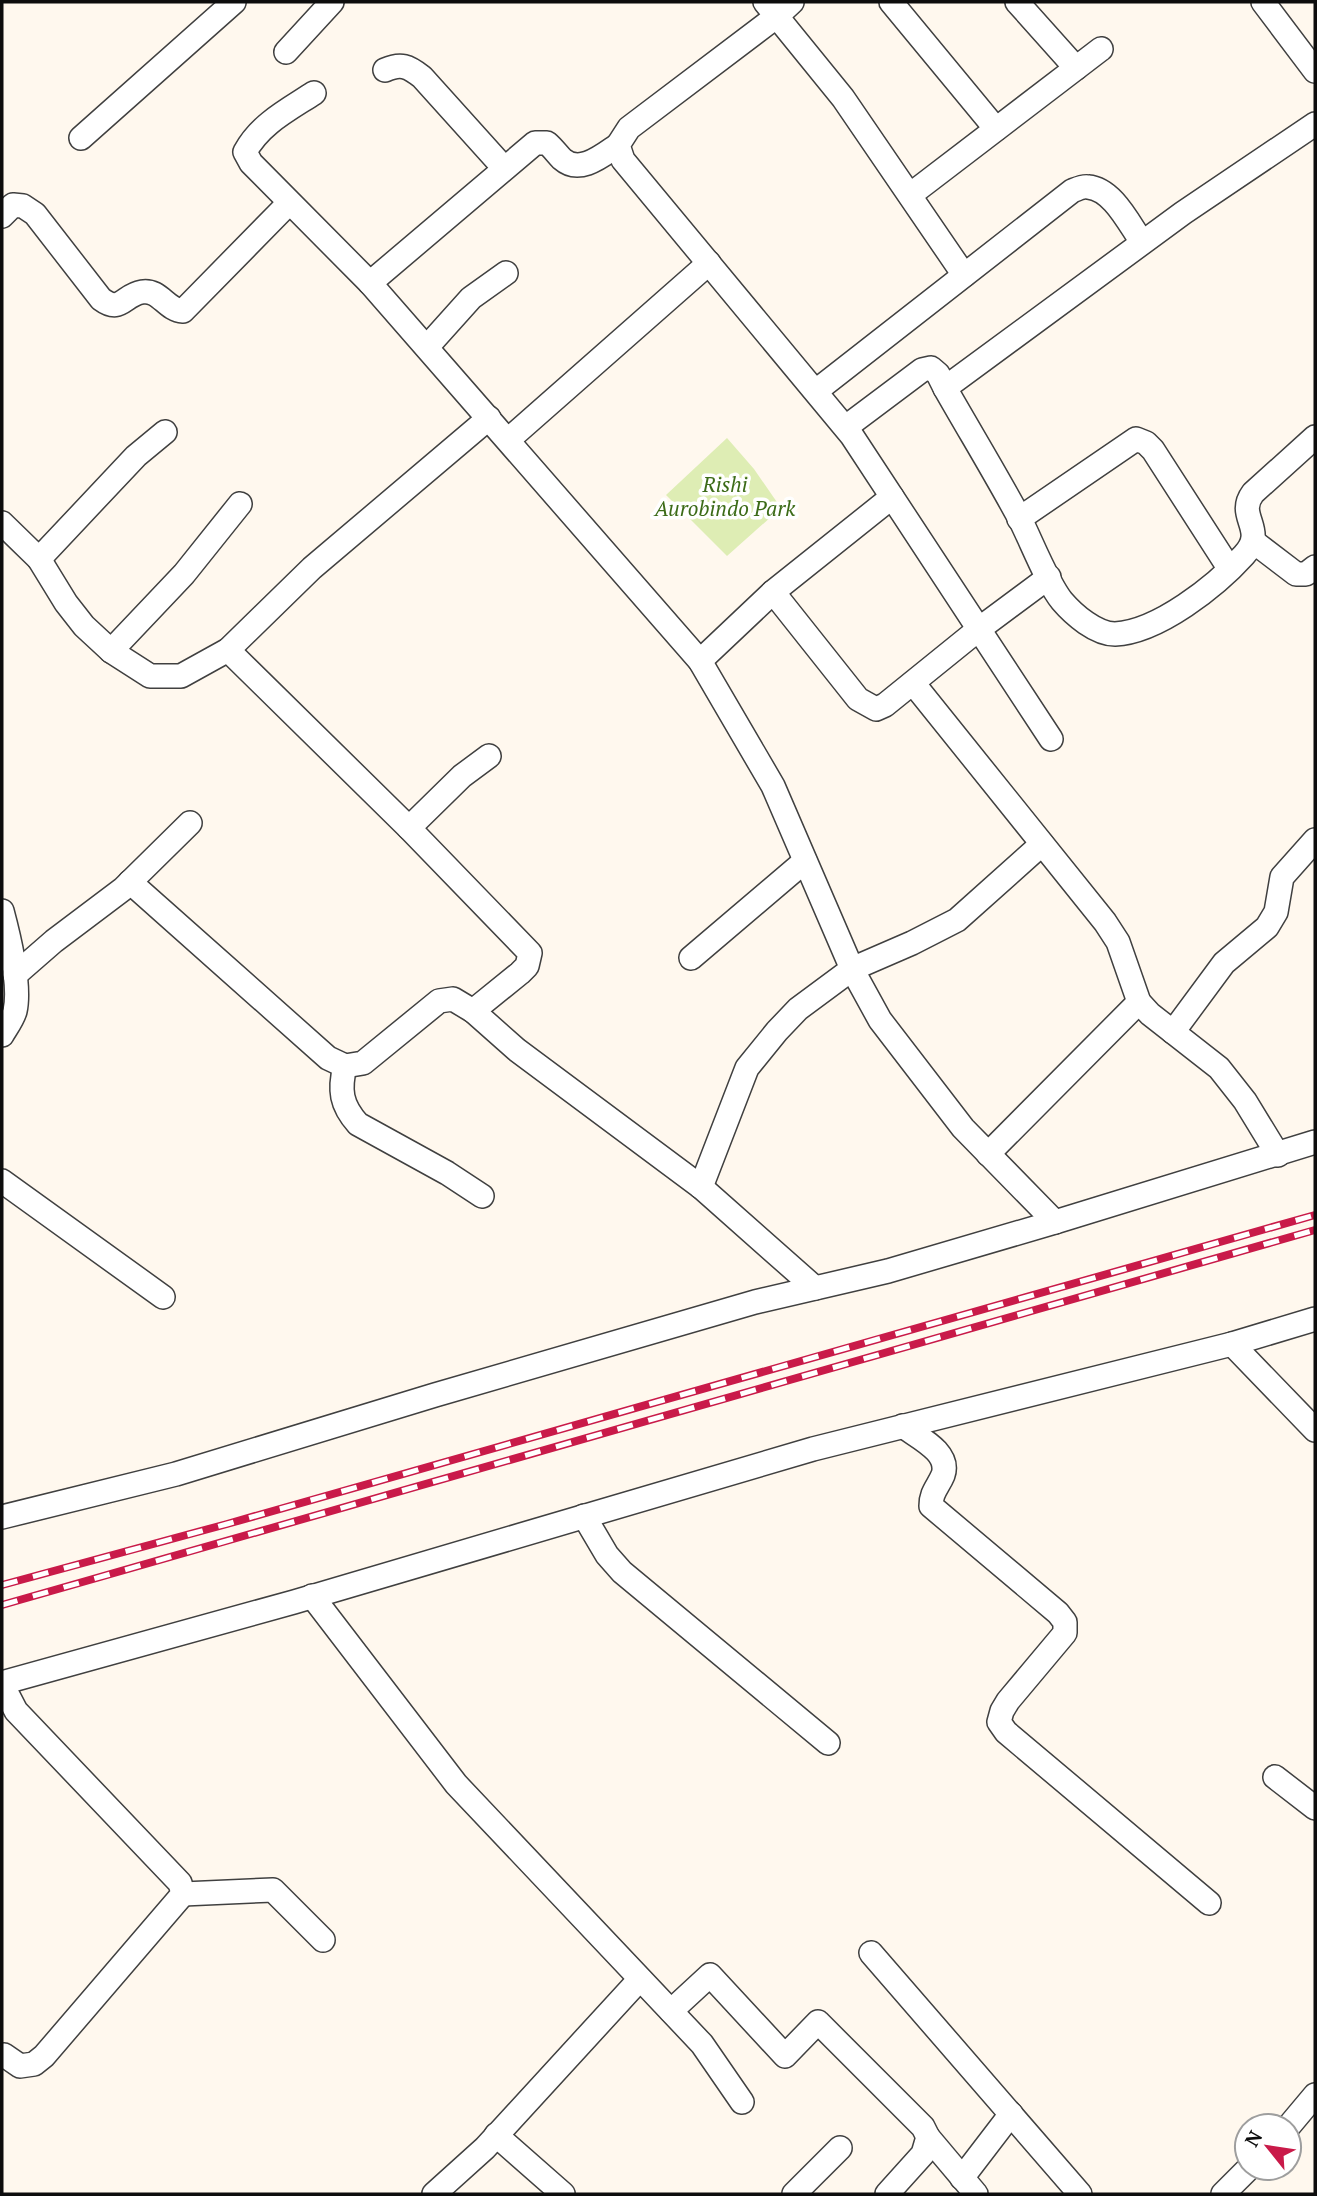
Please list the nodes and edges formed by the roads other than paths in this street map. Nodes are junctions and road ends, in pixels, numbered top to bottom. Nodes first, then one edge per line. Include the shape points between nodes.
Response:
1 (234, 2) edge
2 (332, 2) edge
3 (891, 2) edge
4 (1017, 2) edge
5 (1263, 2) edge
6 (778, 7) edge
7 (1101, 49) dead end
8 (286, 52) dead end
9 (1076, 68) junction
10 (385, 70) dead end
11 (1315, 71) edge
12 (314, 93) dead end
13 (1315, 124) edge
14 (996, 129) junction
15 (81, 138) dead end
16 (618, 145) junction
17 (504, 168) junction
18 (909, 195) junction
19 (289, 203) junction
20 (2, 215) edge
21 (1142, 242) junction
22 (709, 263) junction
23 (506, 273) dead end
24 (964, 275) junction
25 (370, 283) junction
26 (428, 348) junction
27 (945, 388) junction
28 (816, 391) junction
29 (489, 418) junction
30 (846, 428) junction
31 (165, 432) dead end
32 (1315, 437) edge
33 (508, 440) junction
34 (892, 497) junction
35 (240, 504) dead end
36 (1019, 519) junction
37 (2, 523) edge
38 (1254, 542) junction
39 (39, 559) junction
40 (1315, 567) edge
41 (1229, 568) junction
42 (1049, 577) junction
43 (773, 592) junction
44 (979, 629) junction
45 (228, 650) junction
46 (111, 651) junction
47 (700, 661) junction
48 (913, 683) junction
49 (1051, 739) dead end
50 (489, 755) dead end
51 (190, 824) dead end
52 (409, 828) junction
53 (1315, 840) edge
54 (1042, 844) junction
55 (805, 861) junction
56 (130, 882) junction
57 (2, 911) edge
58 (691, 958) dead end
59 (852, 969) junction
60 (15, 975) junction
61 (1139, 1002) junction
62 (473, 1011) junction
63 (1173, 1032) junction
64 (2, 1035) edge
65 (345, 1066) junction
66 (1315, 1142) edge
67 (988, 1154) junction
68 (1278, 1154) junction
69 (2, 1181) edge
70 (701, 1187) junction
71 (482, 1196) dead end
72 (1055, 1222) junction
73 (815, 1288) junction
74 (163, 1297) dead end
75 (1315, 1319) edge
76 (1232, 1344) junction
77 (903, 1426) junction
78 (1315, 1430) edge
79 (584, 1516) junction
80 (2, 1517) edge
81 (312, 1597) junction
82 (2, 1684) edge
83 (828, 1743) dead end
84 (1275, 1777) dead end
85 (1315, 1808) edge
86 (183, 1894) junction
87 (1209, 1903) dead end
88 (323, 1940) dead end
89 (871, 1952) dead end
90 (640, 1979) junction
91 (671, 2011) junction
92 (4, 2055) dead end
93 (1315, 2095) edge
94 (742, 2102) dead end
95 (1301, 2112) edge
96 (1010, 2114) junction
97 (496, 2135) junction
98 (928, 2137) junction
99 (840, 2148) dead end
100 (969, 2186) edge
101 (434, 2194) edge
102 (563, 2194) edge
103 (794, 2194) edge
104 (887, 2194) edge
105 (1080, 2194) edge

1 - 15 street
2 - 8 street
3 - 14 street
4 - 9 street
5 - 11 street
6 - 16 street via 629,128
6 - 18 street
7 - 9 street
9 - 14 street
10 - 17 street via 398,64 422,77
12 - 19 street via 266,124 245,152
13 - 21 street
14 - 18 street
16 - 17 street via 584,165 574,165 547,143 536,143
16 - 22 street via 623,160
17 - 25 street
18 - 24 street
19 - 20 street via 183,311 154,292 141,292 117,306 108,304 35,215 13,205
19 - 25 street
21 - 24 street via 1110,198 1086,186 1072,191
21 - 27 street
22 - 28 street
22 - 33 street
23 - 26 street via 471,298
24 - 28 street
25 - 26 street
26 - 29 street
27 - 30 street via 931,368 922,370
27 - 36 street
28 - 30 street
29 - 33 street
29 - 45 street via 312,568
30 - 34 street
31 - 39 street via 136,456
32 - 38 street via 1247,501
33 - 47 street
34 - 43 street
34 - 44 street
35 - 46 street via 184,574
36 - 41 street via 1136,439 1153,450
36 - 42 street
37 - 39 street
38 - 40 street via 1296,574 1306,575
38 - 41 street
39 - 46 street via 66,603
41 - 42 street via 1166,616 1141,629 1113,634 1088,625 1061,601
42 - 44 street
43 - 47 street
43 - 48 street via 867,706 885,705
44 - 48 street
44 - 49 street
45 - 46 street via 181,676 150,676
45 - 52 street
47 - 55 street via 773,786
48 - 54 street
50 - 52 street
51 - 56 street
52 - 62 street via 530,953 527,966
53 - 63 street via 1282,877 1276,912 1267,928 1224,963
54 - 59 street via 957,920
54 - 61 street via 1118,942
55 - 58 street
55 - 59 street
56 - 60 street
56 - 65 street via 328,1058
57 - 60 street
59 - 67 street via 880,1020 962,1128
59 - 70 street via 798,1009 747,1068
60 - 64 street via 15,1011
61 - 63 street
61 - 67 street
62 - 65 street via 453,999 439,1001 363,1063
62 - 70 street via 517,1050
63 - 68 street via 1231,1082
65 - 71 street via 342,1100 358,1124
66 - 68 street
67 - 72 street
68 - 72 street
69 - 74 street
70 - 73 street
72 - 73 street
73 - 80 street via 176,1474
75 - 76 street
76 - 77 street
76 - 78 street
77 - 79 street
77 - 87 street via 940,1454 944,1463 931,1506 1065,1622 1065,1633 1008,1701 999,1722
79 - 81 street
79 - 83 street via 622,1572
81 - 82 street
81 - 90 street via 456,1784
82 - 86 street via 16,1711 180,1883
84 - 85 street
86 - 88 street via 273,1891
86 - 92 street via 44,2056 34,2064 20,2066
89 - 96 street
90 - 91 street
90 - 97 street
91 - 94 street via 702,2044
91 - 98 street via 710,1975 785,2056 818,2022
93 - 95 street
96 - 100 street
96 - 105 street
97 - 101 street
97 - 102 street
98 - 100 street
98 - 104 street via 923,2154
99 - 103 street

